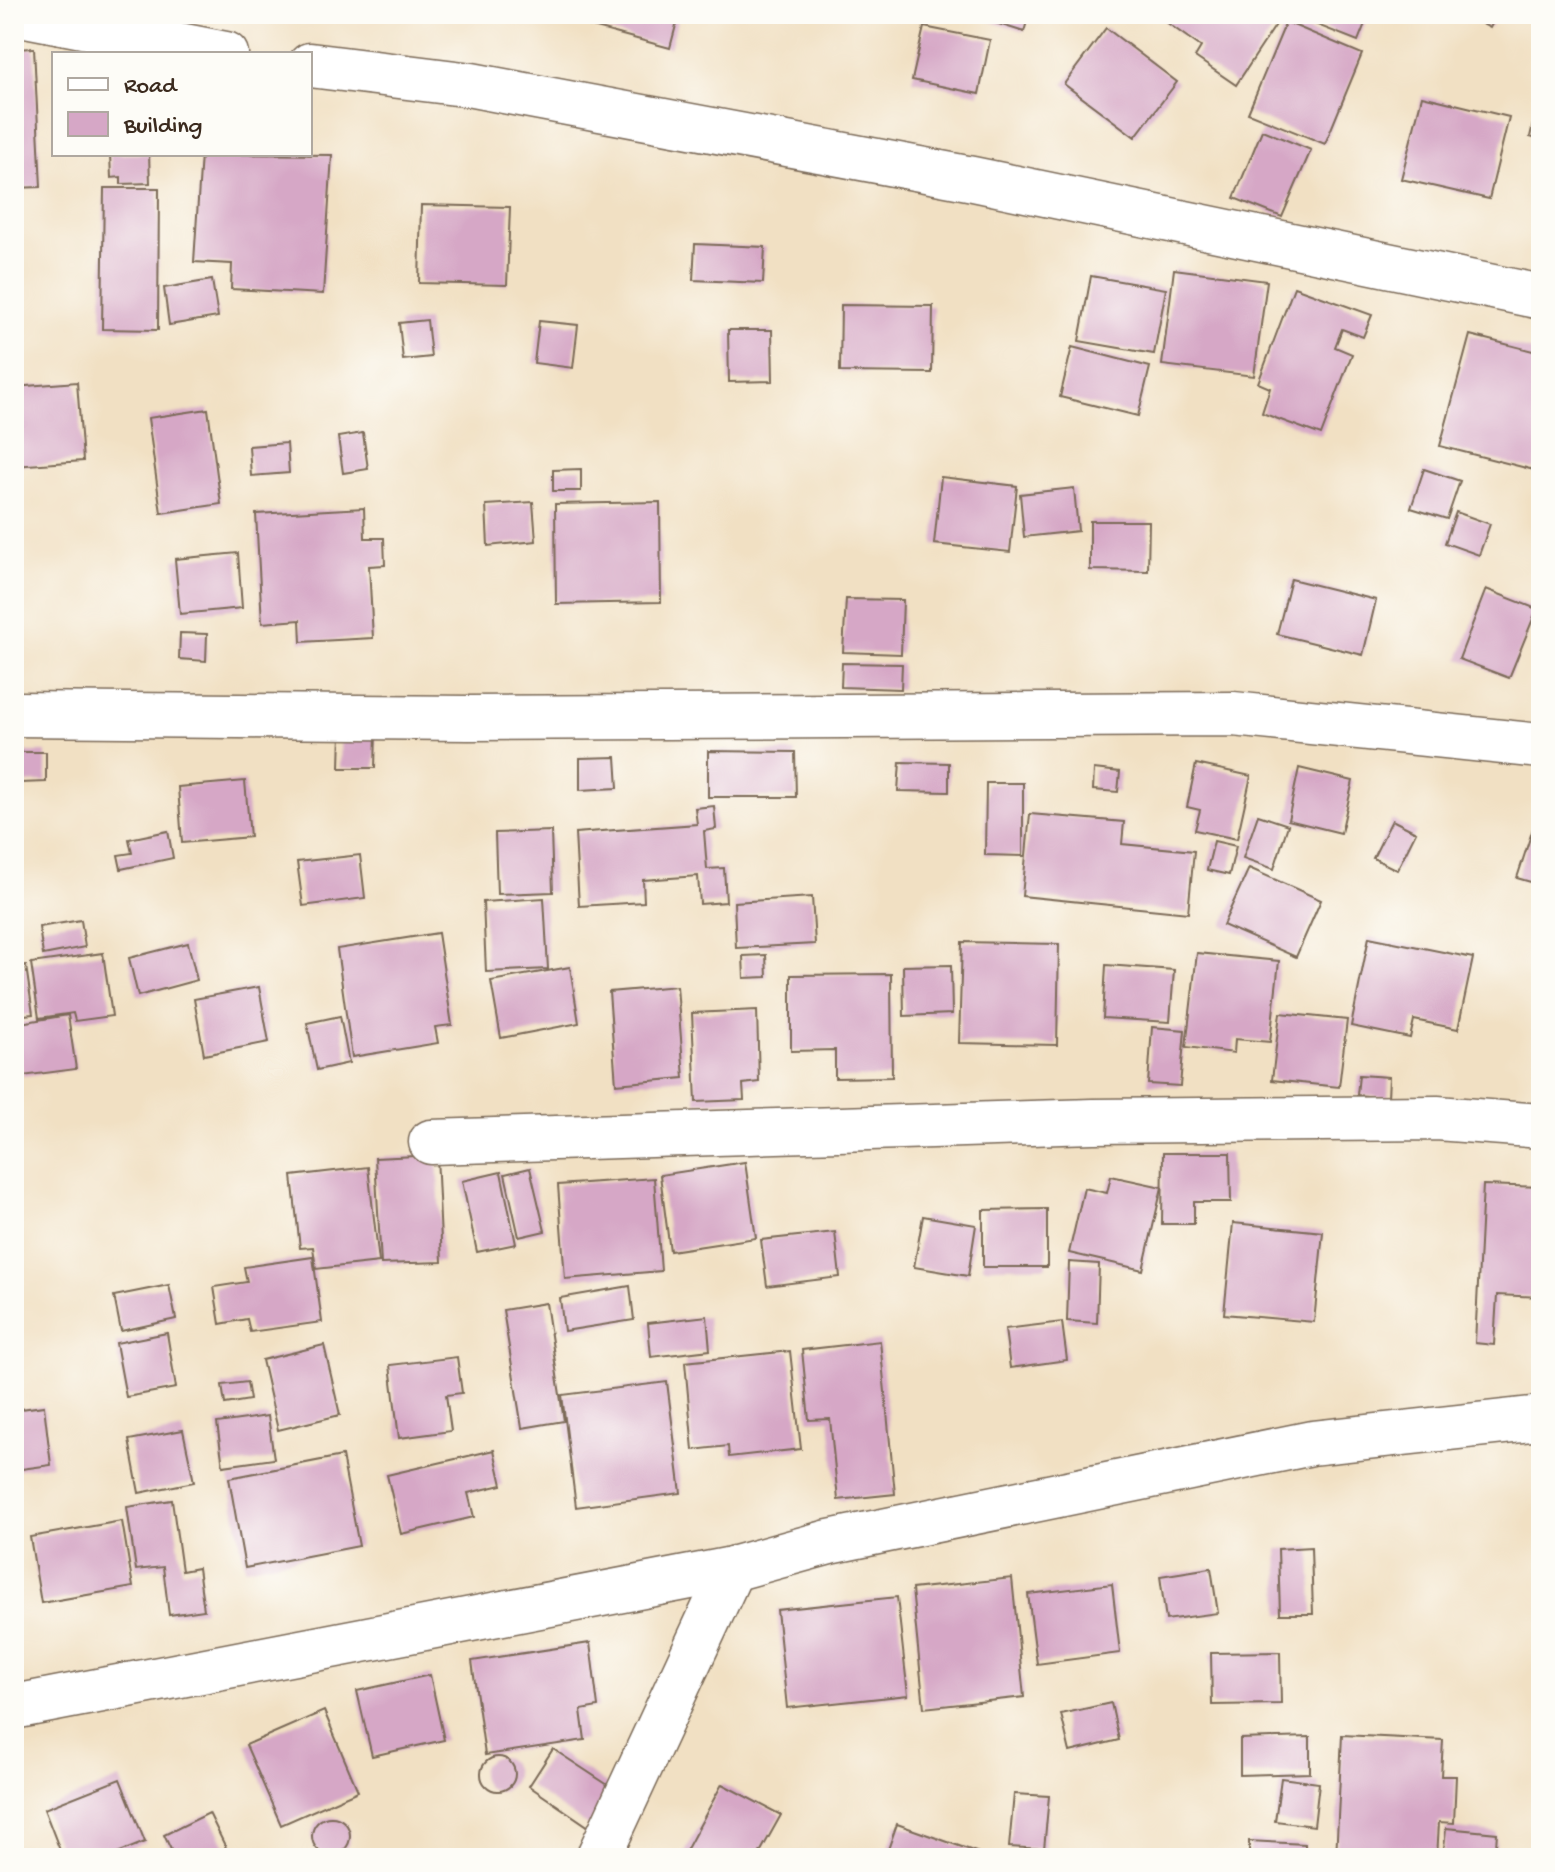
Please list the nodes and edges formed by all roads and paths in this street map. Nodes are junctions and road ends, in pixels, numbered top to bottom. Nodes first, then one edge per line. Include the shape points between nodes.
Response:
1 (20, 14) edge
2 (216, 52) edge
3 (312, 65) edge
4 (1541, 297) edge
5 (14, 714) edge
6 (1541, 746) edge
7 (1541, 1126) edge
8 (431, 1142) dead end
9 (1541, 1418) edge
10 (732, 1569) junction
11 (14, 1707) edge
12 (598, 1858) edge

1 - 2 street
3 - 4 street via 472,85 973,179
5 - 6 street via 1233,714
7 - 8 street via 1437,1118 1093,1121
9 - 10 street via 1312,1443 829,1542
10 - 11 street
10 - 12 street

